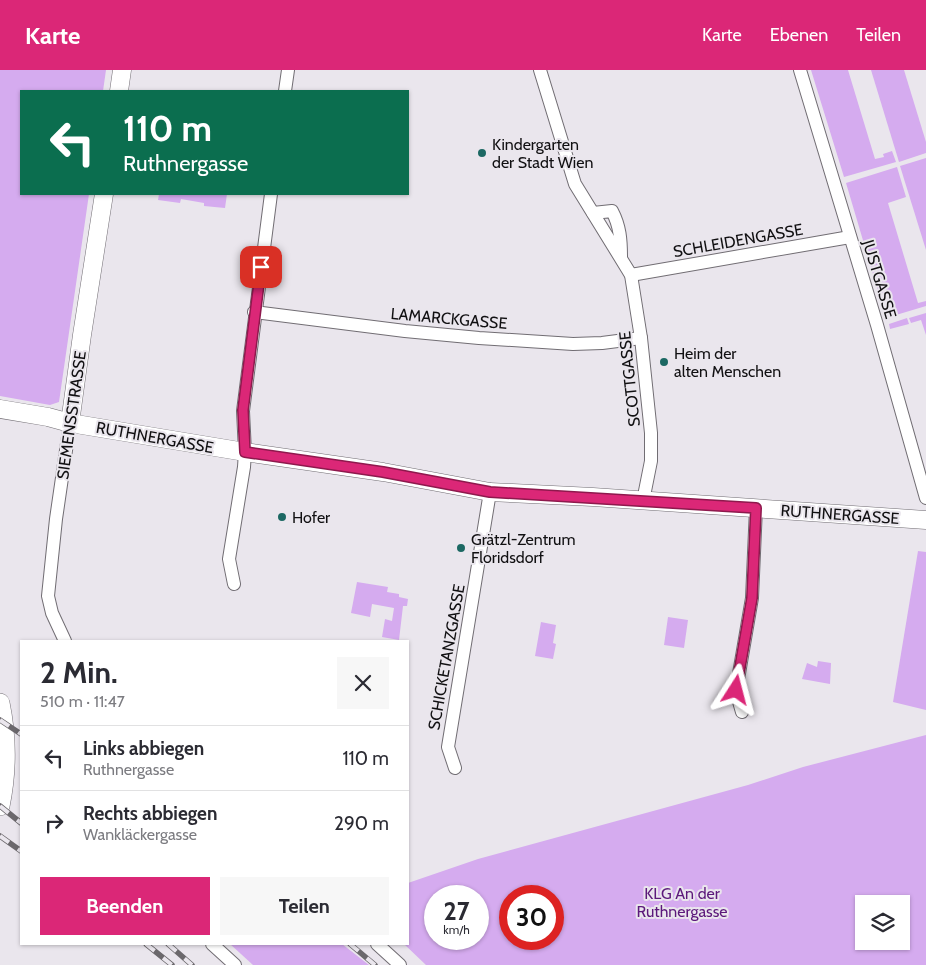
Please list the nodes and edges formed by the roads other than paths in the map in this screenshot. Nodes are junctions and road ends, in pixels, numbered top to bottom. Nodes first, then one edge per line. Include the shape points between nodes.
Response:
1 (122, 70) edge
2 (288, 70) edge
3 (540, 70) edge
4 (800, 70) edge
5 (119, 90) edge
6 (285, 90) edge
7 (104, 195) edge
8 (271, 195) edge
9 (593, 213) junction
10 (850, 237) junction
11 (621, 257) junction
12 (632, 275) junction
13 (254, 312) junction
14 (641, 338) junction
15 (0, 409) edge
16 (0, 420) edge
17 (70, 423) junction
18 (245, 452) junction
19 (490, 492) junction
20 (926, 498) edge
21 (643, 501) junction
22 (756, 508) junction
23 (926, 520) edge
24 (234, 584) dead end
25 (63, 638) edge
26 (2, 711) edge
27 (742, 712) dead end
28 (455, 768) dead end
29 (0, 806) edge
30 (213, 945) edge
31 (378, 945) edge
32 (235, 965) edge
33 (400, 965) edge

1 - 5 street
2 - 6 street
3 - 9 street, SCOTTGASSE via 575,184
4 - 10 street, JUSTGASSE
7 - 17 street, SIEMENSSTRASSE
8 - 13 street
9 - 11 street, SCOTTGASSE
9 - 11 street, SCOTTGASSE via 612,211 622,239
10 - 12 street, SCHLEIDENGASSE
10 - 20 street, JUSTGASSE
11 - 12 street, SCOTTGASSE
12 - 14 street, SCOTTGASSE
13 - 14 street, LAMARCKGASSE via 405,332 479,338 572,344
13 - 18 street via 243,410
14 - 21 street, SCOTTGASSE via 651,442 651,461
15 - 17 street
16 - 17 street via 48,428
17 - 18 street, RUTHNERGASSE
17 - 25 street, SIEMENSSTRASSE via 48,596
18 - 19 street, RUTHNERGASSE
18 - 24 street via 229,559
19 - 21 street, RUTHNERGASSE
19 - 28 street, SCHICKETANZGASSE via 448,747
21 - 22 street, RUTHNERGASSE
22 - 23 street, RUTHNERGASSE
22 - 27 street via 752,598 736,690
26 - 29 main road via 6,748
30 - 32 street
31 - 33 street

